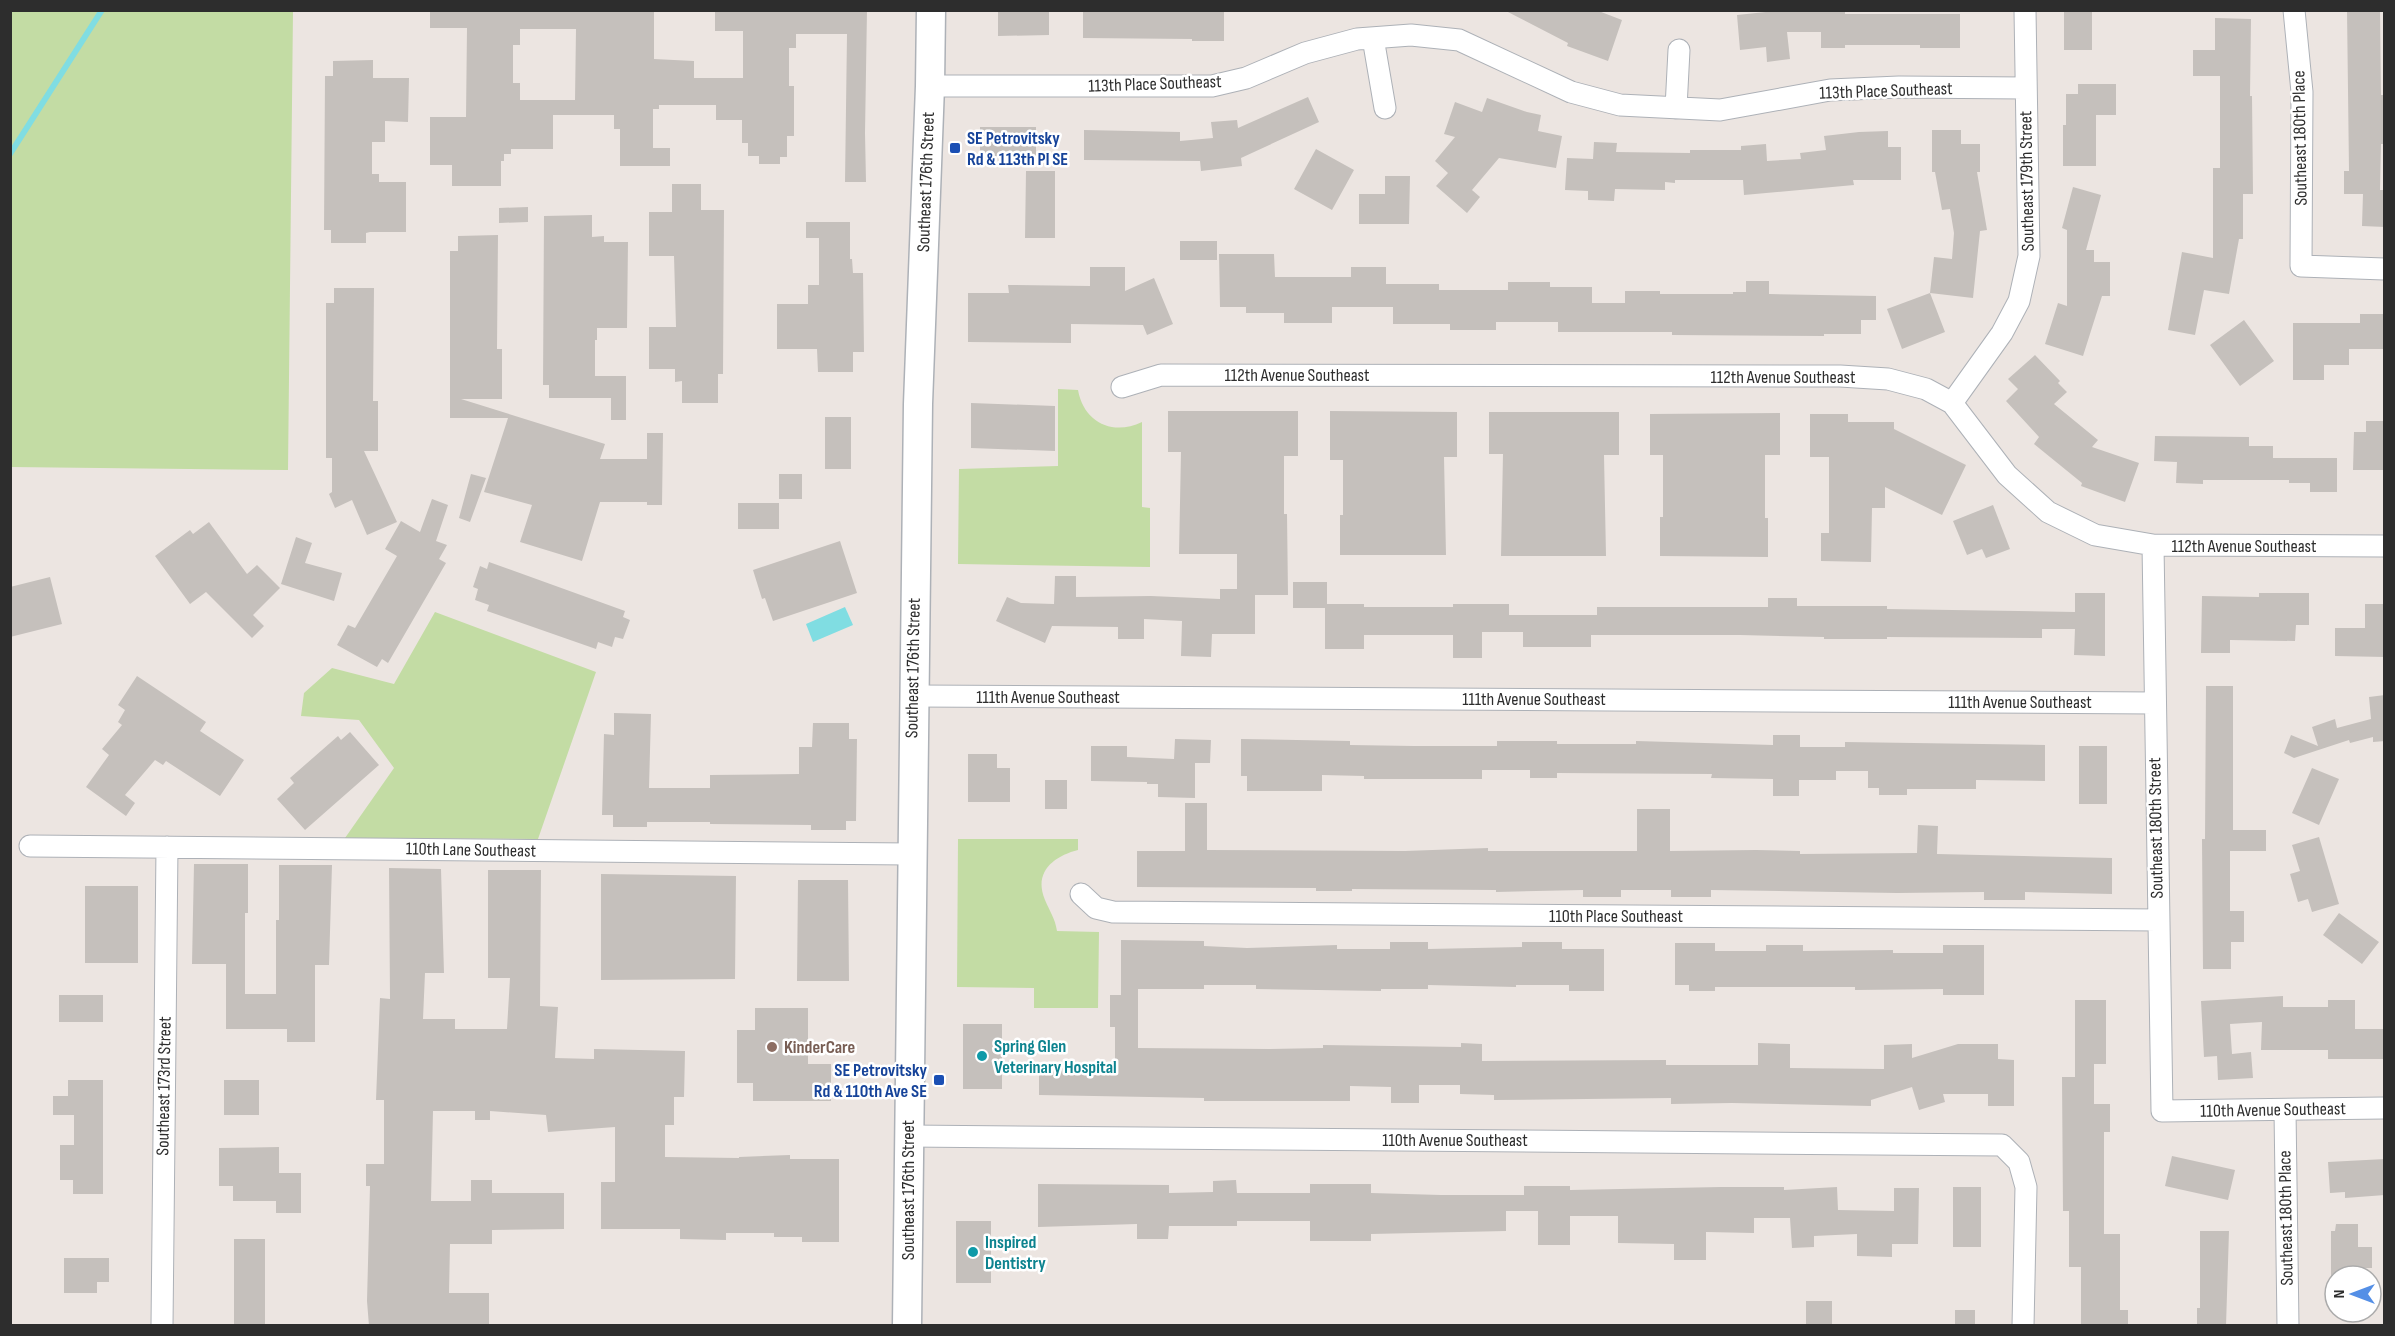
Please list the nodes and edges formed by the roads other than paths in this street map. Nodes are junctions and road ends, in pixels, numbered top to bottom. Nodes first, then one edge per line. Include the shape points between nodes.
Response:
1 (931, 10) edge
2 (2025, 10) edge
3 (2294, 10) edge
4 (1373, 38) junction
5 (1679, 50) dead end
6 (930, 86) junction
7 (2025, 88) junction
8 (1385, 108) dead end
9 (1676, 108) junction
10 (2385, 269) edge
11 (1122, 387) dead end
12 (1952, 403) junction
13 (2153, 545) junction
14 (2385, 546) edge
15 (913, 696) junction
16 (2155, 703) junction
17 (30, 846) dead end
18 (167, 847) junction
19 (911, 854) junction
20 (1081, 894) dead end
21 (2158, 920) junction
22 (2385, 1108) edge
23 (2285, 1110) junction
24 (2162, 1111) joint
25 (908, 1136) junction
26 (162, 1326) edge
27 (907, 1326) edge
28 (2023, 1326) edge
29 (2288, 1326) edge

1 - 6 main road, Southeast 176th Street
2 - 7 street, Southeast 179th Street
3 - 10 street, Southeast 180th Place via 2302,92 2301,266
4 - 6 street, 113th Place Southeast via 1305,53 1246,78 1212,86
4 - 8 street
4 - 9 street, 113th Place Southeast via 1411,35 1459,40 1571,92 1620,105
5 - 9 street
6 - 15 main road, Southeast 176th Street via 918,368
7 - 9 street, 113th Place Southeast via 1830,90 1720,110
7 - 12 street, Southeast 179th Street via 2029,256 2019,300 2002,333
11 - 12 street, 112th Avenue Southeast via 1161,375 1840,376 1888,379 1926,389
12 - 13 street, 112th Avenue Southeast via 2007,475 2048,512 2095,535
13 - 14 street, 112th Avenue Southeast
13 - 16 street, Southeast 180th Street
15 - 16 street, 111th Avenue Southeast
15 - 19 main road, Southeast 176th Street
16 - 21 street, Southeast 180th Street
17 - 18 street, 110th Lane Southeast
18 - 19 street, 110th Lane Southeast
18 - 26 street, Southeast 173rd Street
19 - 25 main road, Southeast 176th Street
20 - 21 street, 110th Place Southeast via 1096,908 1113,912
21 - 24 street, Southeast 180th Street
22 - 23 street, 110th Avenue Southeast
23 - 24 street, 110th Avenue Southeast
23 - 29 street, Southeast 180th Place
25 - 27 main road, Southeast 176th Street
25 - 28 street, 110th Avenue Southeast via 2002,1144 2019,1162 2026,1187

